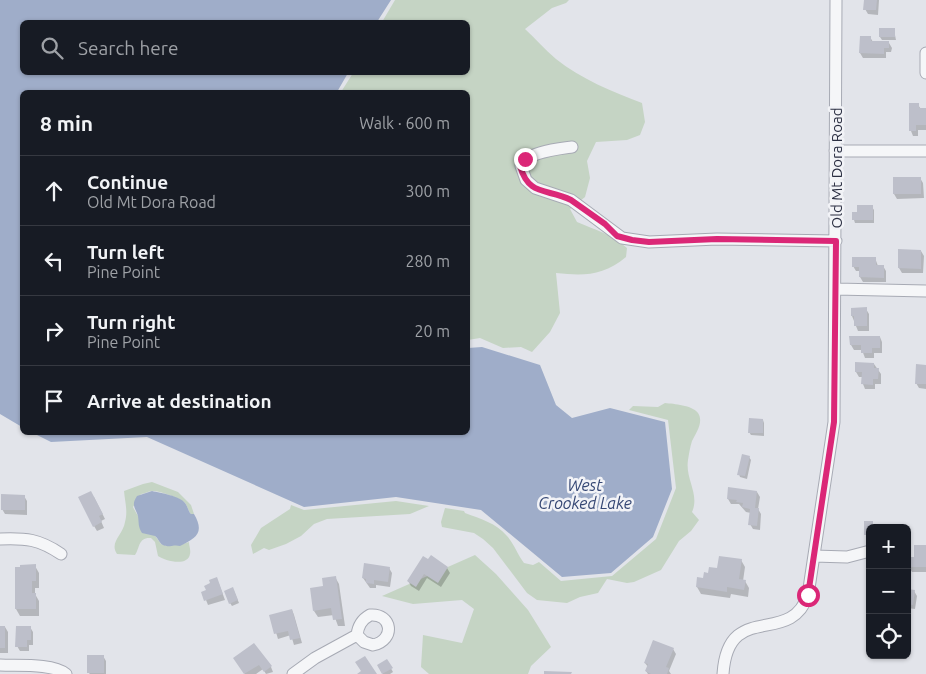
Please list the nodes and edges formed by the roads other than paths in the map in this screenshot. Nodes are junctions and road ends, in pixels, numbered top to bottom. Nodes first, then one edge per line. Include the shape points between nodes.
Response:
1 (836, 0) edge
2 (926, 53) edge
3 (926, 73) edge
4 (572, 147) dead end
5 (835, 151) junction
6 (926, 151) edge
7 (836, 241) junction
8 (836, 289) junction
9 (926, 291) edge
10 (0, 538) edge
11 (866, 552) edge
12 (61, 554) dead end
13 (814, 556) junction
14 (357, 636) dead end
15 (0, 666) edge
16 (62, 671) edge
17 (293, 674) edge
18 (723, 674) edge

1 - 5 street, Old Mt Dora Road
2 - 3 street
4 - 7 street via 554,149 525,159 520,166 526,180 535,188 571,200 622,238 649,242 717,239
5 - 6 street
5 - 7 street, Old Mt Dora Road
7 - 8 street, Old Mt Dora Road
8 - 9 street
8 - 13 street, Old Mt Dora Road via 834,422
10 - 12 street via 36,540
11 - 13 street via 847,557
13 - 18 street, Old Mt Dora Road via 808,595 802,609 791,618 749,628 735,637 728,650
14 - 17 street via 314,658
15 - 16 street

